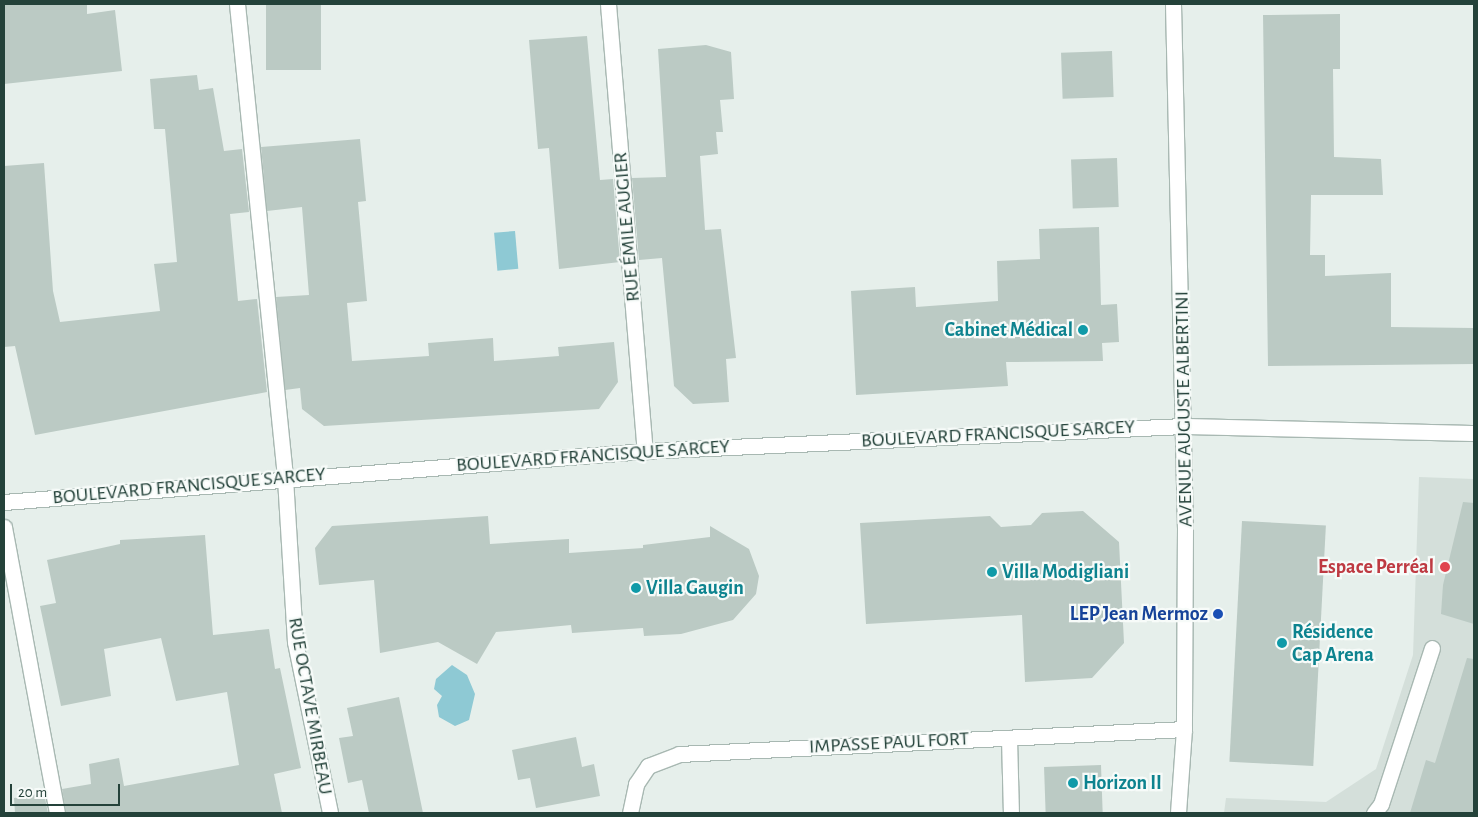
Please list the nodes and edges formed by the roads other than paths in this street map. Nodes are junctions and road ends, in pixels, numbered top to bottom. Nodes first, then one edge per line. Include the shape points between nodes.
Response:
1 (237, 4) edge
2 (608, 4) edge
3 (1173, 4) edge
4 (1184, 426) junction
5 (1474, 433) edge
6 (645, 451) junction
7 (285, 478) junction
8 (4, 502) edge
9 (4, 527) edge
10 (1432, 648) dead end
11 (1184, 729) junction
12 (1008, 738) junction
13 (57, 813) edge
14 (330, 813) edge
15 (630, 813) edge
16 (1011, 813) edge
17 (1178, 813) edge
18 (1374, 813) edge

1 - 7 street, RUE OCTAVE MIRBEAU
2 - 6 street, RUE ÉMILE AUGIER
3 - 4 street, AVENUE AUGUSTE ALBERTINI
4 - 5 street, BOULEVARD FRANCISQUE SARCEY
4 - 6 street, BOULEVARD FRANCISQUE SARCEY
4 - 11 street, AVENUE AUGUSTE ALBERTINI
6 - 7 street, BOULEVARD FRANCISQUE SARCEY
7 - 8 street, BOULEVARD FRANCISQUE SARCEY
7 - 14 street, RUE OCTAVE MIRBEAU via 295,642
9 - 13 street
10 - 18 street via 1382,804
11 - 12 street, IMPASSE PAUL FORT
11 - 17 street, AVENUE AUGUSTE ALBERTINI
12 - 15 street, IMPASSE PAUL FORT via 679,754 648,766 636,784
12 - 16 street

